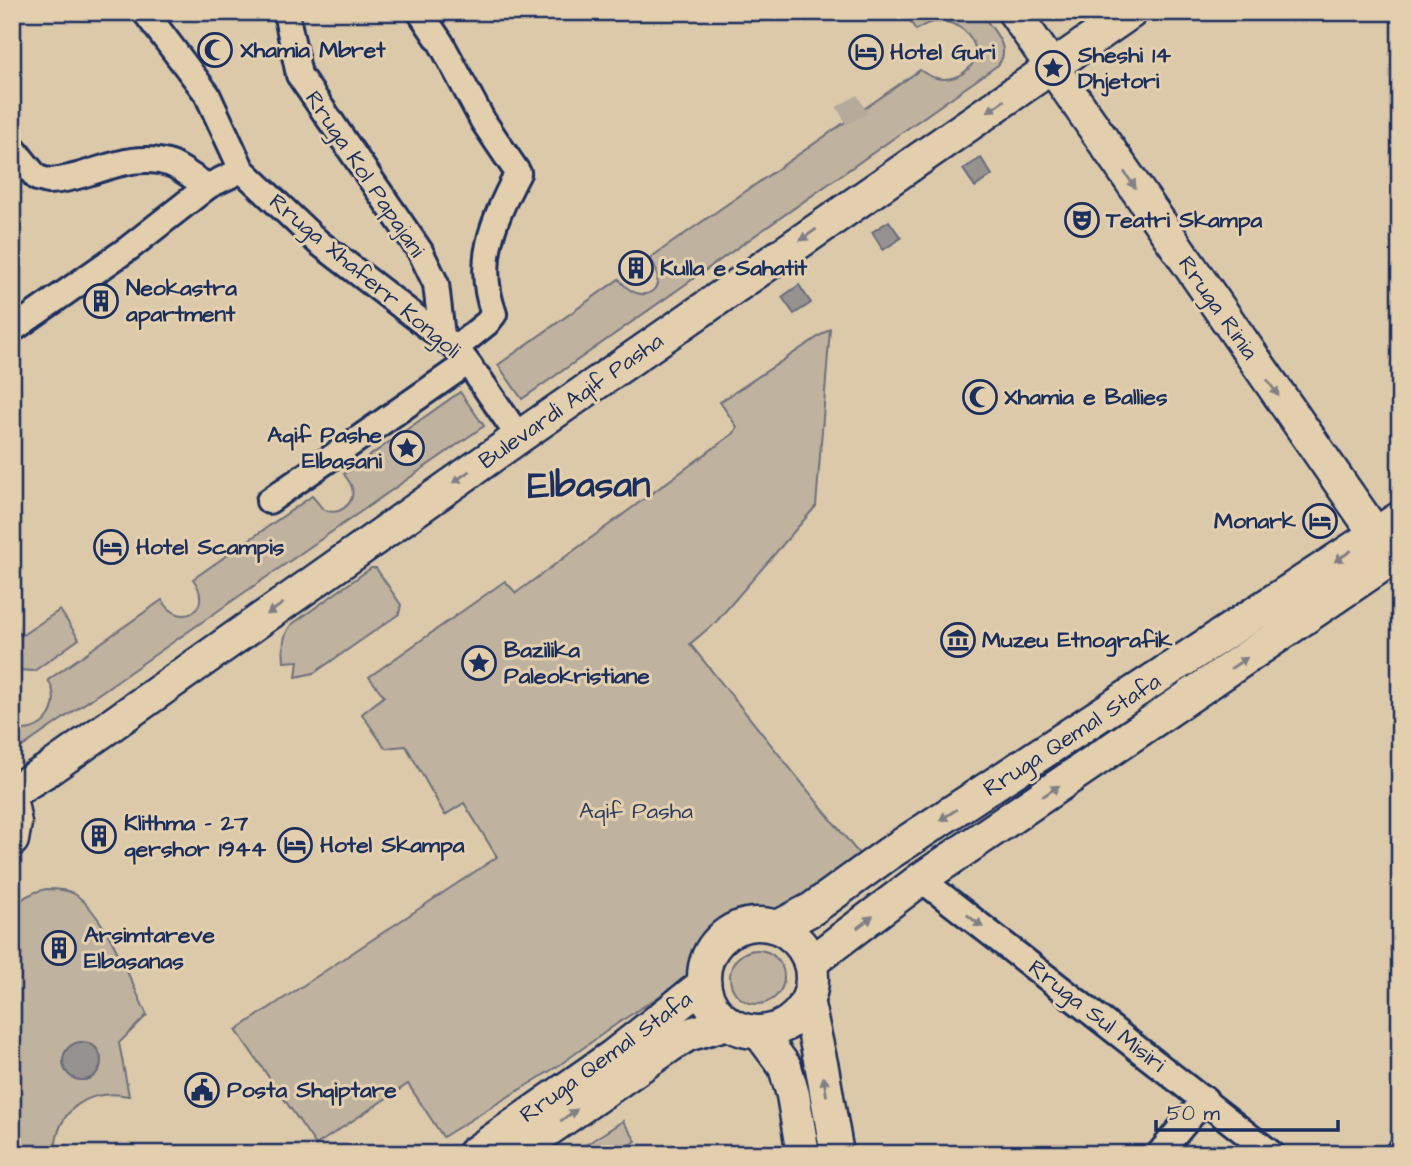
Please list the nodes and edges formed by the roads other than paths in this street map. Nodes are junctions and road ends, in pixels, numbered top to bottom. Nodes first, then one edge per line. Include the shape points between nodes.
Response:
1 (145, 12) edge
2 (286, 12) edge
3 (421, 12) edge
4 (1014, 12) edge
5 (1132, 12) edge
6 (1052, 68) junction
7 (12, 147) edge
8 (242, 170) junction
9 (208, 186) junction
10 (12, 330) edge
11 (463, 358) junction
12 (519, 437) junction
13 (269, 501) dead end
14 (1393, 547) edge
15 (12, 792) edge
16 (12, 807) edge
17 (12, 840) edge
18 (921, 879) junction
19 (778, 927) junction
20 (810, 963) junction
21 (704, 984) junction
22 (807, 1000) junction
23 (729, 1023) junction
24 (759, 1032) junction
25 (1205, 1099) junction
26 (473, 1154) edge
27 (513, 1154) edge
28 (803, 1154) edge
29 (836, 1154) edge
30 (1159, 1154) edge
31 (1272, 1154) edge

1 - 8 street, Rruga Xhaferr Kongoli via 207,94
2 - 11 street, Rruga Kol Papajani via 299,75 419,251
3 - 11 street via 518,173 489,241 486,294 494,314
4 - 6 main road, Rruga Rinia
5 - 6 main road, Bulevardi Aqif Pasha
6 -> 12 main road, Bulevardi Aqif Pasha
6 -> 14 main road, Rruga Rinia
7 - 9 street via 37,177 48,181 146,160 187,171
8 - 9 street
8 - 11 street, Rruga Xhaferr Kongoli via 318,242
9 - 10 street
11 - 12 street, Rruga Xhaferr Kongoli
11 - 13 street
12 -> 15 main road, Bulevardi Aqif Pasha
18 -> 14 main road, Rruga Qemal Stafa
14 -> 19 main road, Rruga Qemal Stafa via 888,854 812,909
16 - 17 main road
20 -> 18 main road, Rruga Qemal Stafa
18 -> 25 street, Rruga Sul Misiri
19 - 20 main road via 804,948
19 - 21 main road via 758,923 725,934 708,956
20 - 22 main road
21 - 23 main road via 708,999
21 - 26 main road, Rruga Qemal Stafa via 613,1056
22 - 24 main road via 788,1023
29 -> 22 main road
23 - 24 main road
27 -> 23 main road, Rruga Qemal Stafa via 687,1035
24 - 28 main road via 785,1067
25 - 30 street
25 - 31 street, Rruga Sul Misiri

